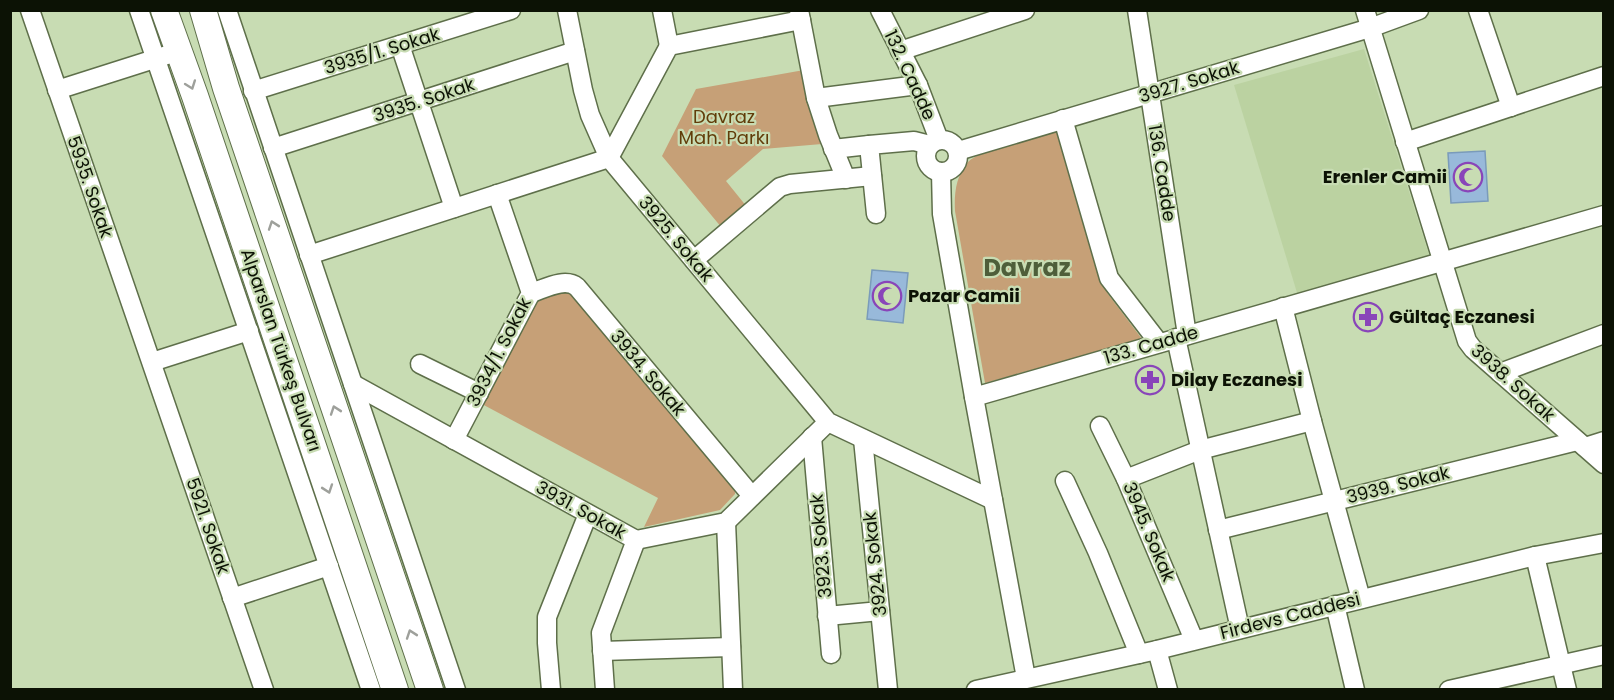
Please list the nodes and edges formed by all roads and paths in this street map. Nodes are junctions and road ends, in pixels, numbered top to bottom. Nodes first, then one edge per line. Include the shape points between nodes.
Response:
1 (30, 10) edge
2 (139, 10) edge
3 (164, 10) edge
4 (203, 10) edge
5 (227, 10) edge
6 (511, 10) edge
7 (567, 10) edge
8 (662, 10) edge
9 (880, 10) edge
10 (1025, 10) edge
11 (1137, 10) edge
12 (1419, 10) edge
13 (1478, 10) edge
14 (800, 15) edge
15 (1367, 19) edge
16 (400, 45) junction
17 (669, 46) junction
18 (575, 51) junction
19 (900, 51) junction
20 (168, 55) junction
21 (1604, 76) edge
22 (918, 85) junction
23 (57, 90) junction
24 (253, 91) junction
25 (1150, 93) junction
26 (816, 98) junction
27 (418, 101) junction
28 (1511, 106) junction
29 (1063, 119) junction
30 (934, 142) junction
31 (1405, 142) junction
32 (869, 145) junction
33 (273, 148) junction
34 (833, 149) junction
35 (958, 150) junction
36 (609, 158) junction
37 (941, 172) junction
38 (872, 176) junction
39 (846, 179) junction
40 (497, 194) junction
41 (454, 208) junction
42 (876, 214) dead end
43 (1604, 215) edge
44 (309, 255) junction
45 (694, 260) junction
46 (1442, 261) junction
47 (531, 293) junction
48 (1283, 307) junction
49 (249, 331) junction
50 (1604, 334) edge
51 (1174, 339) junction
52 (152, 362) junction
53 (420, 364) dead end
54 (1500, 373) junction
55 (352, 384) junction
56 (479, 393) junction
57 (974, 397) junction
58 (1312, 421) junction
59 (828, 422) junction
60 (1100, 426) dead end
61 (812, 437) junction
62 (863, 439) junction
63 (454, 440) junction
64 (1604, 441) edge
65 (1581, 444) junction
66 (1200, 450) junction
67 (1604, 464) edge
68 (1126, 479) junction
69 (1065, 481) dead end
70 (752, 496) junction
71 (993, 500) junction
72 (1334, 501) junction
73 (588, 514) junction
74 (726, 522) junction
75 (1218, 530) junction
76 (636, 540) junction
77 (1604, 543) edge
78 (1535, 556) junction
79 (329, 566) junction
80 (232, 598) junction
81 (1361, 599) junction
82 (1335, 605) junction
83 (880, 611) junction
84 (827, 616) junction
85 (1240, 629) junction
86 (1194, 640) junction
87 (731, 647) junction
88 (602, 651) junction
89 (1148, 652) junction
90 (831, 654) dead end
91 (1604, 655) edge
92 (1561, 664) junction
93 (1026, 678) junction
94 (264, 690) edge
95 (371, 690) edge
96 (395, 690) edge
97 (430, 690) edge
98 (456, 690) edge
99 (551, 690) edge
100 (605, 690) edge
101 (733, 690) edge
102 (888, 690) edge
103 (976, 690) edge
104 (1168, 690) edge
105 (1355, 690) edge
106 (1449, 690) edge
107 (1567, 690) edge

1 - 23 street, 5935. Sokak
2 - 20 street
3 - 20 highway, Alparslan Türkeş Bulvarı
97 -> 4 highway, Alparslan Türkeş Bulvarı
5 - 24 street
6 - 16 street, 3935/1. Sokak
7 - 18 street, 3925. Sokak
8 - 17 street
9 - 19 street, 132. Cadde
10 - 19 street
11 - 25 street, 136. Cadde
12 - 15 street, 3927. Sokak
13 - 28 street
14 - 17 street
14 - 26 street
15 - 25 street, 3927. Sokak
15 - 31 street, 3938. Sokak
16 - 24 street, 3935/1. Sokak
16 - 27 street
17 - 36 street
18 - 27 street, 3935. Sokak
18 - 36 street, 3925. Sokak via 590,115
19 - 22 street, 132. Cadde
20 - 23 street
20 - 49 street
20 -> 96 highway, Alparslan Türkeş Bulvarı
21 - 28 street
22 - 26 street
22 - 30 street, 132. Cadde
23 - 52 street, 5935. Sokak
24 - 33 street
25 - 29 street, 3927. Sokak
25 - 51 street, 136. Cadde
26 - 34 street
27 - 33 street, 3935. Sokak
27 - 41 street
28 - 31 street
29 - 35 street, 3927. Sokak
29 - 51 street via 1109,278
30 - 32 street
30 - 35 street via 950,141
30 - 37 street via 926,160
31 - 46 street, 3938. Sokak
32 - 34 street
32 - 38 street
33 - 44 street
34 - 39 street
35 - 37 street via 957,164
36 - 40 street
36 - 45 street, 3925. Sokak
37 - 57 street via 942,214
38 - 39 street
38 - 42 street
39 - 45 street via 780,187
40 - 41 street
40 - 47 street, 3934/1. Sokak
41 - 44 street
43 - 46 street, 133. Cadde
44 - 55 street
45 - 59 street, 3925. Sokak
46 - 48 street, 133. Cadde
46 - 54 street, 3938. Sokak via 1467,341
47 - 56 street, 3934/1. Sokak
47 - 70 street, 3934. Sokak via 568,282 577,287
48 - 51 street, 133. Cadde
48 - 58 street
49 - 52 street
49 - 79 street
50 - 54 street
51 - 57 street, 133. Cadde
51 - 66 street, 136. Cadde
52 - 80 street, 5921. Sokak
53 - 56 street
54 - 65 street, 3938. Sokak
55 - 63 street, 3931. Sokak
55 - 98 street
56 - 63 street, 3934/1. Sokak
57 - 71 street
58 - 66 street
58 - 72 street
59 - 61 street
59 - 62 street, 3925. Sokak
60 - 68 street, 3945. Sokak
61 - 70 street
61 - 84 street, 3923. Sokak
62 - 71 street, 3925. Sokak
62 - 83 street, 3924. Sokak
63 - 73 street, 3931. Sokak
64 - 65 street, 3939. Sokak
65 - 67 street, 3938. Sokak
65 - 72 street, 3939. Sokak
66 - 68 street
66 - 75 street, 136. Cadde
68 - 86 street, 3945. Sokak
69 - 89 street
70 - 74 street
71 - 93 street
72 - 75 street, 3939. Sokak
72 - 81 street
73 - 76 street, 3931. Sokak
73 - 99 street via 547,617
74 - 76 street, 3931. Sokak
74 - 87 street
75 - 85 street, 136. Cadde
76 - 88 street via 603,625
77 - 78 street, Firdevs Caddesi
78 - 81 street, Firdevs Caddesi
78 - 92 street
79 - 80 street
79 - 95 street
80 - 94 street, 5921. Sokak
81 - 82 street, Firdevs Caddesi
82 - 85 street, Firdevs Caddesi
82 - 105 street
83 - 84 street
83 - 102 street, 3924. Sokak
84 - 90 street, 3923. Sokak
85 - 86 street, Firdevs Caddesi
86 - 89 street, Firdevs Caddesi
87 - 88 street
87 - 101 street
88 - 100 street
89 - 93 street, Firdevs Caddesi
89 - 104 street
91 - 92 street
92 - 106 street
92 - 107 street
93 - 103 street, Firdevs Caddesi

